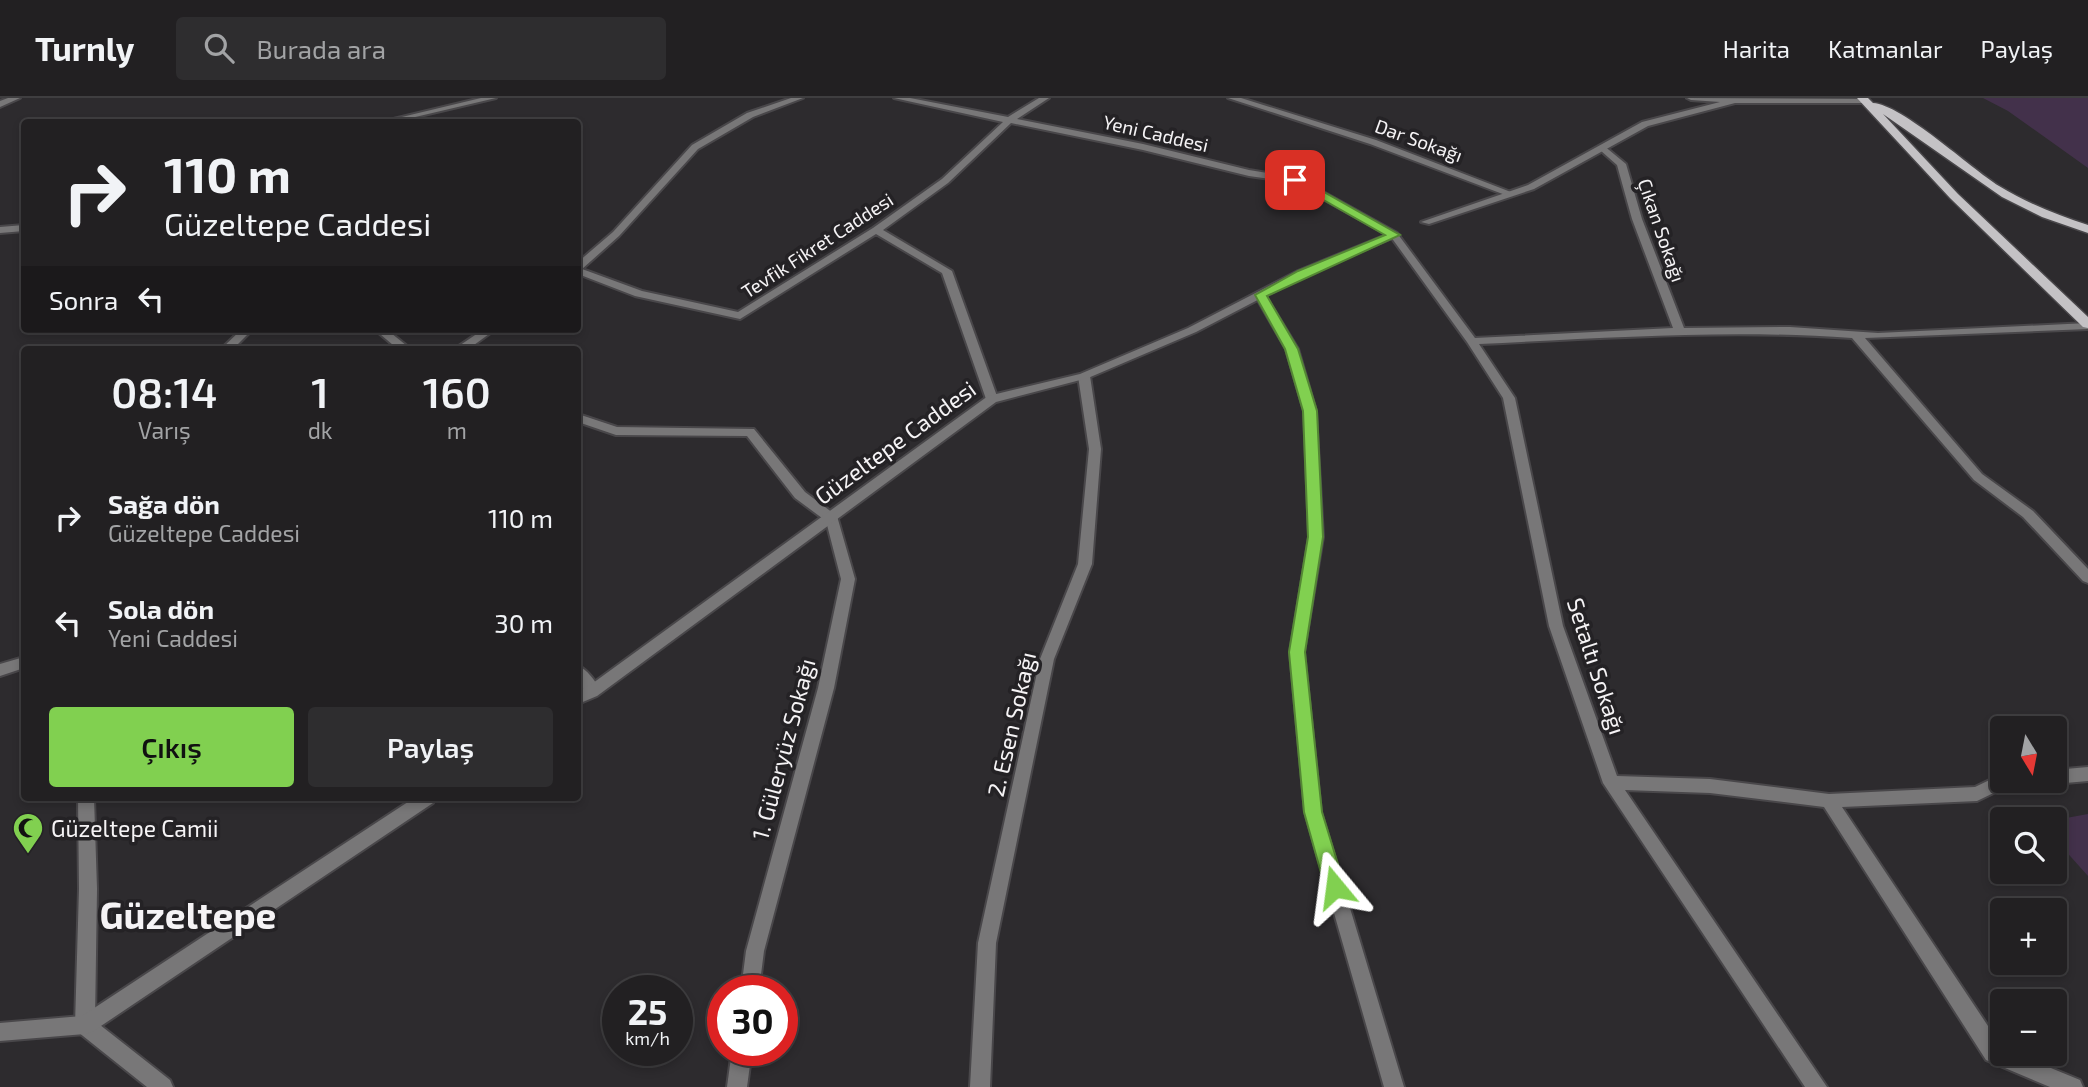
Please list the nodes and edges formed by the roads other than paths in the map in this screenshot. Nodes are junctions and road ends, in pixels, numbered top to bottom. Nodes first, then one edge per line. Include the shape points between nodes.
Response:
1 (16, 98) edge
2 (492, 98) edge
3 (799, 98) edge
4 (898, 98) edge
5 (1045, 98) edge
6 (1232, 98) edge
7 (1690, 98) edge
8 (1863, 100) edge
9 (1735, 101) junction
10 (0, 104) edge
11 (398, 119) edge
12 (1011, 119) junction
13 (1603, 148) junction
14 (1511, 194) junction
15 (1426, 222) dead end
16 (21, 228) edge
17 (2088, 229) edge
18 (0, 230) edge
19 (876, 230) junction
20 (1394, 235) junction
21 (581, 266) edge
22 (581, 270) edge
23 (1261, 295) junction
24 (2088, 325) edge
25 (1680, 331) junction
26 (244, 333) edge
27 (384, 333) edge
28 (485, 333) edge
29 (1855, 334) junction
30 (1472, 341) junction
31 (230, 346) edge
32 (402, 346) edge
33 (465, 346) edge
34 (1084, 376) junction
35 (992, 400) junction
36 (581, 419) edge
37 (832, 519) junction
38 (2088, 578) edge
39 (21, 664) edge
40 (0, 670) edge
41 (581, 676) edge
42 (592, 689) junction
43 (581, 696) edge
44 (2088, 774) edge
45 (2067, 776) edge
46 (1611, 783) junction
47 (1990, 787) edge
48 (86, 801) edge
49 (422, 801) edge
50 (1829, 801) junction
51 (752, 975) edge
52 (85, 1025) junction
53 (0, 1032) edge
54 (740, 1066) edge
55 (163, 1087) edge
56 (737, 1087) edge
57 (981, 1087) edge
58 (1395, 1087) edge
59 (1818, 1087) edge
60 (2073, 1087) edge

1 - 10 street
2 - 11 street
3 - 21 street via 750,116 695,148
4 - 12 street, Yeni Caddesi
5 - 12 street, Tevfik Fikret Caddesi
6 - 14 street, Dar Sokağı via 1406,152
7 - 9 street
8 - 9 street
8 - 17 main road via 1921,131 2014,199
8 - 24 main road via 1954,196
9 - 13 street via 1645,124
12 - 19 street, Tevfik Fikret Caddesi via 945,181
12 - 20 street, Yeni Caddesi via 1295,180
13 - 14 street
13 - 25 street, Çıkan Sokağı via 1621,164
14 - 15 street
16 - 18 street
19 - 22 street, Tevfik Fikret Caddesi via 740,316 639,294
19 - 35 street via 947,271
20 - 23 street, Güzeltepe Caddesi
20 - 30 street, Setaltı Sokağı
23 - 34 street, Güzeltepe Caddesi
23 - 58 street via 1292,349 1310,411 1316,537 1297,652 1313,812
24 - 29 street
25 - 29 street
25 - 30 street
26 - 31 street
27 - 32 street
28 - 33 street
29 - 38 street via 1978,477 2028,514
30 - 46 street, Setaltı Sokağı via 1509,398 1556,626
34 - 35 street, Güzeltepe Caddesi
34 - 57 street, 2. Esen Sokağı via 1096,449 1085,564 1047,659 987,943
35 - 37 street, Güzeltepe Caddesi
36 - 37 street via 616,431 750,432 800,495
37 - 42 street, Güzeltepe Caddesi
37 - 51 street, 1. Güleryüz Sokağı via 848,579 827,688
39 - 40 street
41 - 42 street
42 - 43 street, Güzeltepe Caddesi
44 - 45 street
46 - 50 street via 1710,786
46 - 59 street, Setaltı Sokağı
47 - 50 street via 1977,794
48 - 52 street
49 - 52 street
50 - 60 street via 1993,1053
52 - 53 street
52 - 55 street
54 - 56 street

